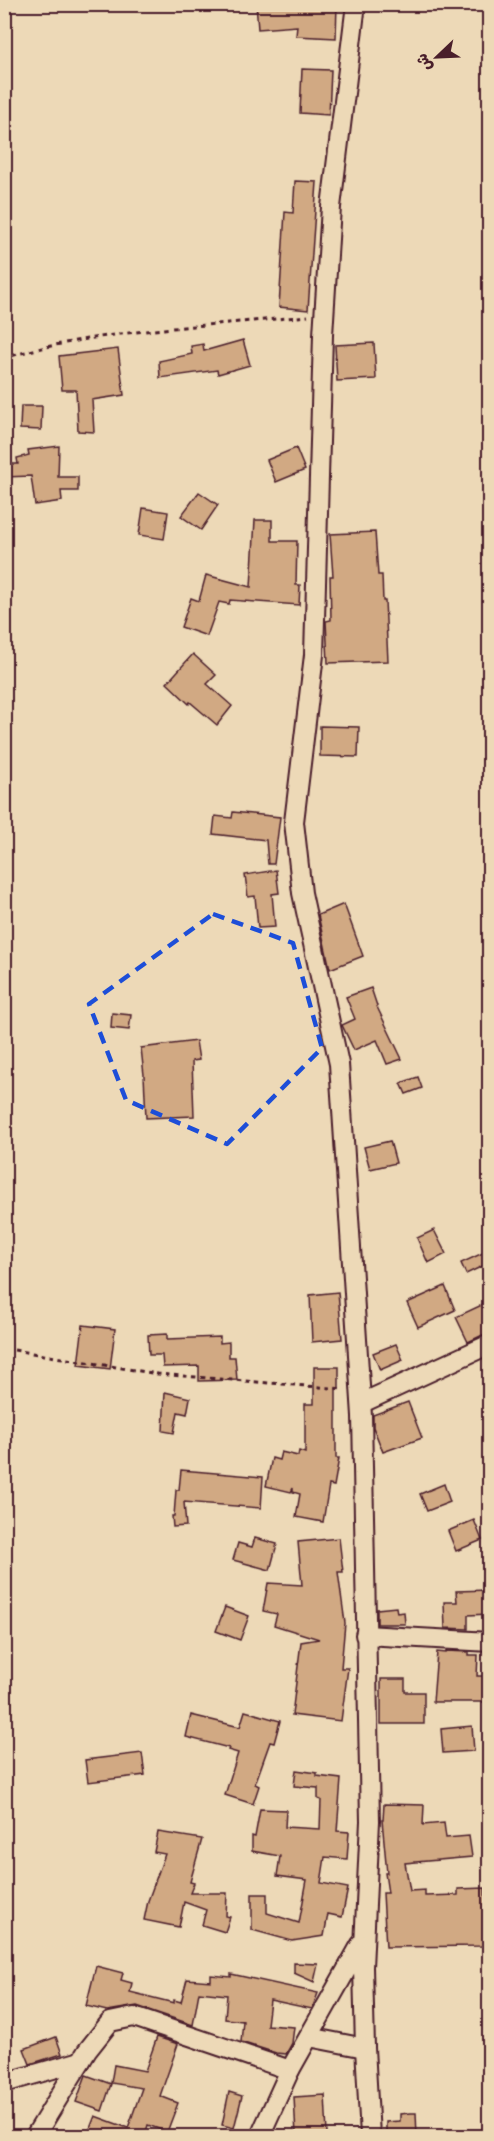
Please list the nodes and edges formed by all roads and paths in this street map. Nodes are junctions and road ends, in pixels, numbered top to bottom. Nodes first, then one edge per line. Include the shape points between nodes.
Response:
1 (356, 4) edge
2 (325, 315) junction
3 (4, 358) edge
4 (489, 1344) edge
5 (14, 1350) dead end
6 (361, 1397) junction
7 (365, 1635) junction
8 (489, 1642) edge
9 (364, 1940) junction
10 (309, 2037) junction
11 (364, 2048) junction
12 (81, 2061) junction
13 (290, 2070) junction
14 (4, 2083) edge
15 (35, 2136) edge
16 (260, 2136) edge
17 (370, 2136) edge

1 - 2 street via 331,207
2 - 3 path via 83,340
2 - 6 street via 314,656 294,822 302,893 339,1064
4 - 6 street
5 - 6 path via 158,1374
6 - 7 street
7 - 8 street
7 - 9 street via 369,1821
9 - 10 street
9 - 11 street
10 - 11 street
10 - 13 street
11 - 17 street
12 - 13 street via 110,2022 134,2017
12 - 14 street
12 - 15 street
13 - 16 street

